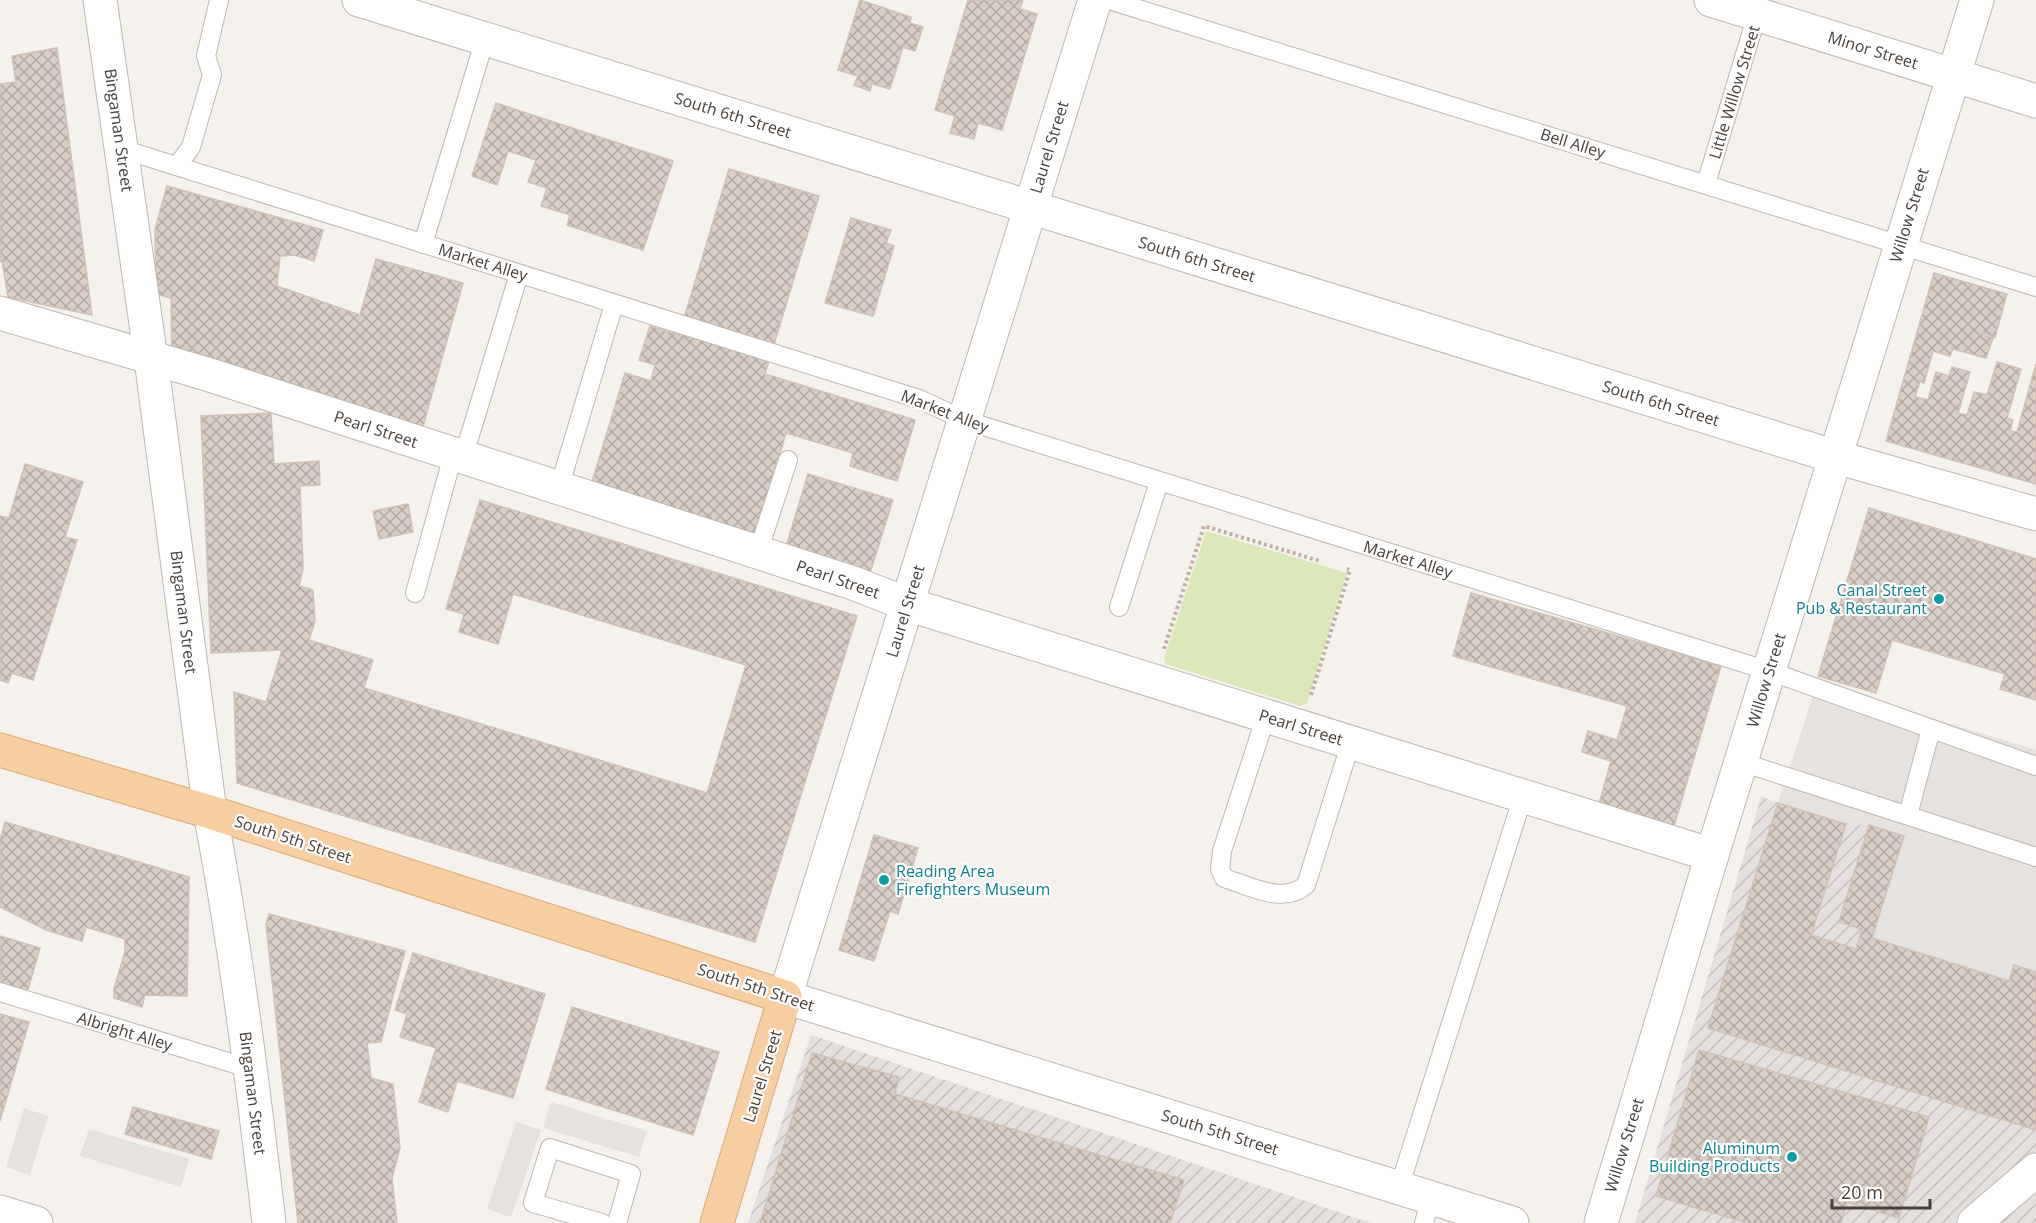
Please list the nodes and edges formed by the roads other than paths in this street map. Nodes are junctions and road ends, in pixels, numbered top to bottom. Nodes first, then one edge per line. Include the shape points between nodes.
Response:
1 (100, 0) edge
2 (219, 0) edge
3 (360, 0) edge
4 (1095, 0) edge
5 (1109, 0) edge
6 (1711, 0) edge
7 (1977, 0) edge
8 (1760, 7) edge
9 (485, 39) junction
10 (1952, 75) junction
11 (2036, 101) edge
12 (122, 149) junction
13 (177, 166) junction
14 (1706, 184) junction
15 (1030, 207) junction
16 (423, 244) junction
17 (1900, 245) junction
18 (519, 274) junction
19 (2036, 287) edge
20 (614, 304) junction
21 (0, 313) edge
22 (151, 358) junction
23 (964, 420) junction
24 (458, 456) junction
25 (1836, 457) junction
26 (788, 460) dead end
27 (1160, 482) junction
28 (559, 488) junction
29 (2036, 514) edge
30 (758, 552) junction
31 (416, 592) dead end
32 (907, 604) junction
33 (1119, 607) dead end
34 (1769, 671) junction
35 (1266, 716) junction
36 (1931, 729) junction
37 (1351, 742) junction
38 (0, 750) edge
39 (1741, 762) junction
40 (2036, 766) edge
41 (1523, 796) junction
42 (210, 812) junction
43 (1908, 815) junction
44 (1712, 855) junction
45 (2036, 857) edge
46 (0, 992) edge
47 (785, 997) junction
48 (251, 1069) junction
49 (2036, 1170) edge
50 (1399, 1188) junction
51 (1427, 1210) edge
52 (0, 1212) edge
53 (36, 1223) edge
54 (269, 1223) edge
55 (602, 1223) edge
56 (617, 1223) edge
57 (717, 1223) edge
58 (1512, 1223) edge
59 (1601, 1223) edge
60 (1974, 1223) edge

1 - 12 street, Bingaman Street
2 - 13 lane via 206,56 212,75 191,147
3 - 9 street, South 6th Street
4 - 15 street, Laurel Street
5 - 14 lane, Bell Alley
6 - 8 street, Minor Street
7 - 10 street, Willow Street
8 - 10 street, Minor Street
8 - 14 lane, Little Willow Street
9 - 15 street, South 6th Street
9 - 16 lane
10 - 11 street, Minor Street
10 - 17 street, Willow Street
12 - 13 lane, Market Alley
12 - 22 street, Bingaman Street
13 - 16 lane, Market Alley
14 - 17 lane, Bell Alley
15 - 23 street, Laurel Street
15 - 25 street, South 6th Street
16 - 18 lane, Market Alley
17 - 19 lane, Bell Alley
17 - 25 street, Willow Street
18 - 20 lane, Market Alley
18 - 24 lane
20 - 23 lane, Market Alley via 919,399
20 - 28 lane
21 - 22 street, Pearl Street
22 - 24 street, Pearl Street
22 - 42 street, Bingaman Street
23 - 27 lane, Market Alley
23 - 32 street, Laurel Street
24 - 28 street, Pearl Street
24 - 31 lane
25 - 29 street, South 6th Street
25 - 34 street, Willow Street
26 - 30 lane
27 - 33 lane
27 - 34 lane, Market Alley
28 - 30 street, Pearl Street
30 - 32 street, Pearl Street
32 - 35 street, Pearl Street
32 - 47 street, Laurel Street
34 - 36 lane, Market Alley
34 - 39 street, Willow Street
35 - 37 street, Pearl Street
35 - 37 lane via 1222,851 1220,869 1224,878 1279,895 1299,891 1306,885
36 - 40 lane, Market Alley
36 - 43 lane
37 - 41 street, Pearl Street
38 - 42 main road, South 5th Street
39 - 43 lane
39 - 44 street, Willow Street
41 - 44 street, Pearl Street
41 - 50 lane
42 - 47 main road, South 5th Street
42 - 48 street, Bingaman Street
43 - 45 lane
44 - 59 street, Willow Street
46 - 48 lane, Albright Alley
47 - 50 street, South 5th Street
47 - 57 main road, Laurel Street
48 - 54 street, Bingaman Street
49 - 60 street
50 - 51 street, South 5th Street
51 - 58 street, South 5th Street
52 - 53 street
55 - 56 lane via 533,1203 550,1148 631,1174

